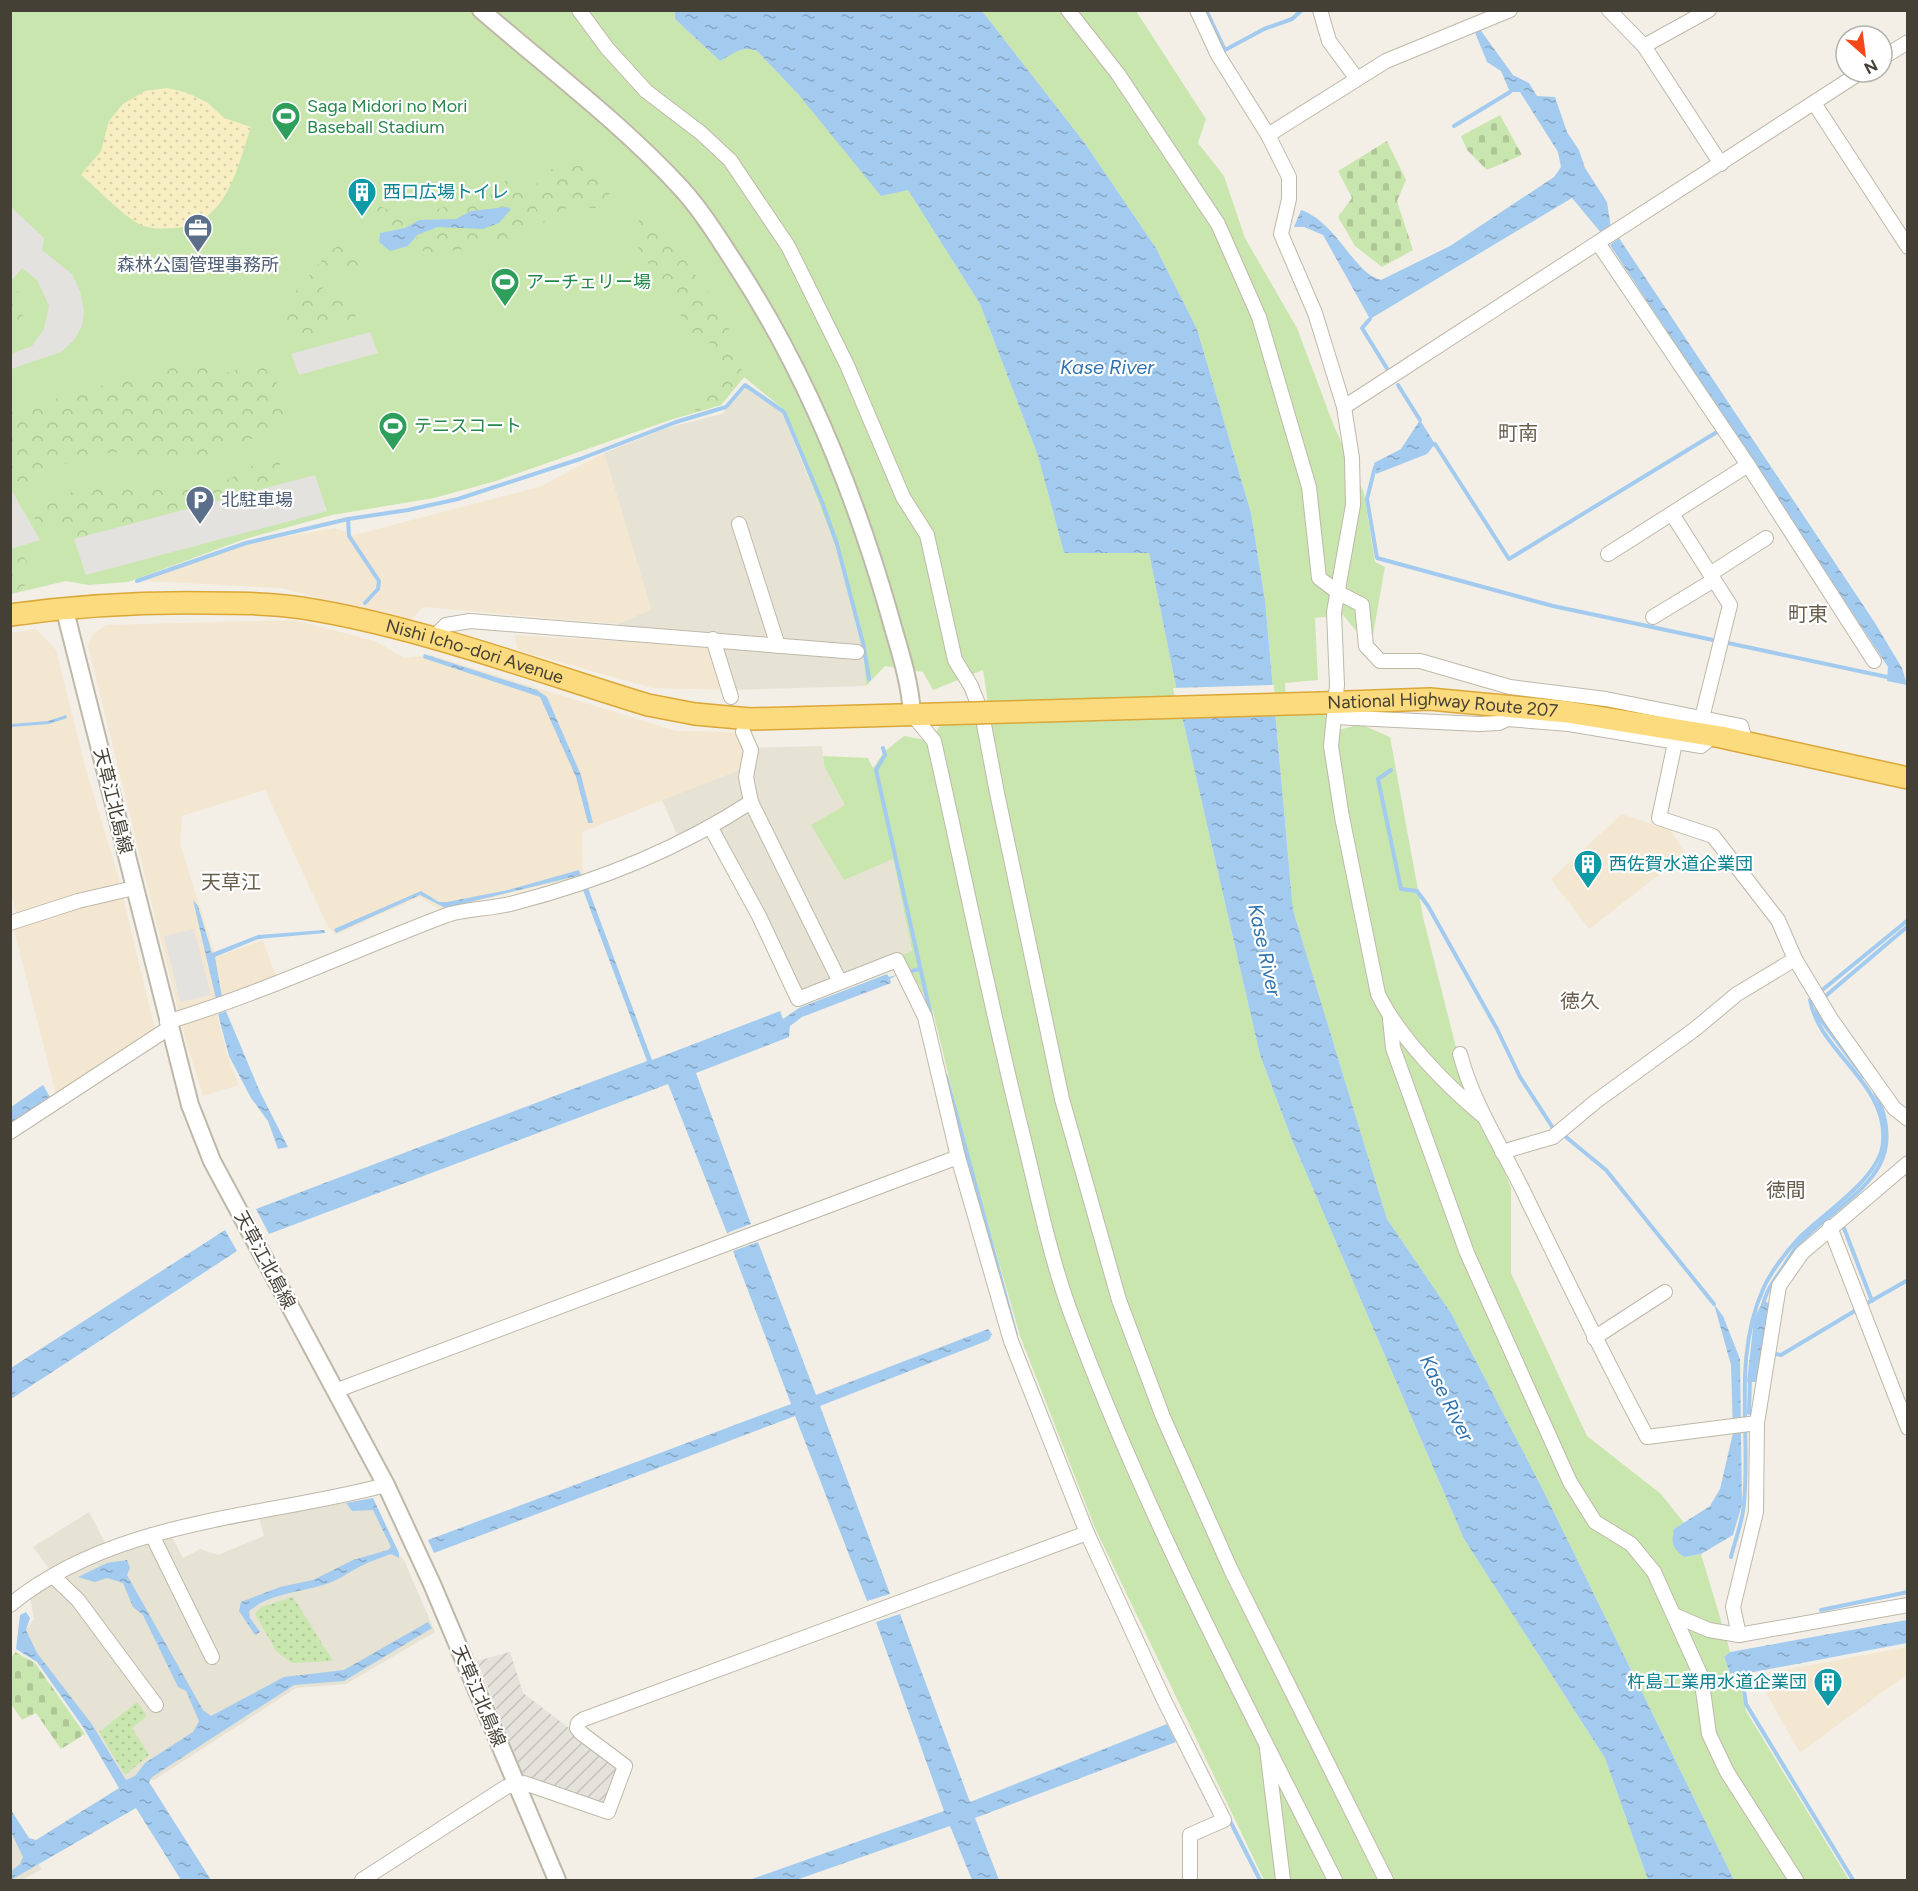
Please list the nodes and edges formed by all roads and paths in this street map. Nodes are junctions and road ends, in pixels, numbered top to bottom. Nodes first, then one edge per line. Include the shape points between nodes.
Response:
1 (481, 10) edge
2 (579, 10) edge
3 (1068, 10) edge
4 (1197, 10) edge
5 (1320, 10) edge
6 (1510, 10) edge
7 (1609, 10) edge
8 (1709, 10) edge
9 (1908, 42) edge
10 (1644, 46) junction
11 (1894, 51) edge
12 (1357, 79) junction
13 (1843, 84) edge
14 (1815, 103) junction
15 (1268, 135) junction
16 (1721, 164) junction
17 (1598, 243) junction
18 (1908, 247) edge
19 (1344, 407) junction
20 (1748, 465) junction
21 (1672, 514) junction
22 (739, 524) dead end
23 (1766, 538) dead end
24 (1608, 554) dead end
25 (1712, 577) junction
26 (1339, 593) junction
27 (64, 607) junction
28 (10, 615) edge
29 (1653, 617) dead end
30 (432, 639) junction
31 (713, 639) junction
32 (778, 646) junction
33 (857, 652) dead end
34 (1874, 661) dead end
35 (731, 697) dead end
36 (1330, 708) junction
37 (912, 714) junction
38 (936, 714) joint
39 (1702, 718) junction
40 (743, 732) dead end
41 (1713, 736) junction
42 (1675, 742) junction
43 (1746, 743) junction
44 (1908, 778) edge
45 (751, 802) junction
46 (711, 828) junction
47 (134, 888) junction
48 (10, 923) edge
49 (1795, 959) junction
50 (840, 982) junction
51 (1390, 1019) junction
52 (168, 1025) junction
53 (1460, 1054) dead end
54 (1482, 1115) junction
55 (1908, 1119) edge
56 (10, 1132) edge
57 (1502, 1152) junction
58 (958, 1157) junction
59 (1908, 1163) edge
60 (1837, 1221) junction
61 (1665, 1292) dead end
62 (1594, 1338) junction
63 (335, 1391) junction
64 (1752, 1424) junction
65 (1908, 1428) edge
66 (386, 1485) junction
67 (1086, 1533) junction
68 (152, 1535) junction
69 (54, 1577) junction
70 (10, 1605) edge
71 (1908, 1605) edge
72 (1674, 1615) junction
73 (1739, 1635) junction
74 (212, 1657) dead end
75 (156, 1705) dead end
76 (1267, 1745) junction
77 (516, 1785) junction
78 (362, 1881) edge
79 (556, 1881) edge
80 (1190, 1881) edge
81 (1283, 1881) edge
82 (1335, 1881) edge
83 (1386, 1881) edge
84 (1796, 1881) edge

1 - 37 street via 651,157 683,190 757,296 806,385 843,475 878,575 911,693
2 - 83 street via 646,91 730,160 788,246 847,365 903,497 927,535 955,660 982,714 1062,1099 1119,1300 1163,1417 1231,1570
3 - 26 street via 1118,74 1218,224 1259,317 1309,487 1319,578
4 - 15 street via 1218,55
5 - 12 street via 1329,40
6 - 12 street via 1386,61
7 - 10 street
8 - 10 street
9 - 11 street
10 - 16 street
12 - 15 street
13 - 14 street
14 - 16 street
14 - 18 street
15 - 19 street via 1288,177 1289,199 1281,234 1315,312
16 - 17 street
17 - 19 street
17 - 20 street
19 - 26 street via 1352,458 1353,505
20 - 21 street
20 - 34 street
21 - 24 street
21 - 25 street
22 - 32 street
23 - 25 street
25 - 29 street
25 - 39 street via 1730,605
26 - 36 street
26 - 39 street via 1362,605 1365,646 1380,661 1420,661 1510,687 1606,699
27 - 28 highway, Nishi Icho-dori Avenue
27 - 30 highway, Nishi Icho-dori Avenue via 255,603 367,621
27 - 47 street, 天草江北島線
30 - 31 street via 446,625 470,621
30 - 37 highway, Nishi Icho-dori Avenue via 648,705 695,714 750,719
31 - 32 street
31 - 35 street
32 - 33 street
36 - 38 highway, National Highway Route 207, bridge
36 - 41 highway, National Highway Route 207 via 1431,699 1567,712
36 - 42 street via 1479,724 1508,719 1569,724
36 - 51 street via 1331,746 1342,817 1378,994
37 - 38 highway, Nishi Icho-dori Avenue
37 - 76 street via 934,741 1006,1068 1069,1308 1167,1539
39 - 43 street via 1741,726
40 - 45 street via 751,750 746,777
41 - 42 street via 1701,746
41 - 43 highway, National Highway Route 207
42 - 49 street via 1659,818 1713,836 1778,920
43 - 44 highway, National Highway Route 207
45 - 46 street
45 - 50 street
46 - 50 street via 798,999
46 - 52 street via 584,883 513,904 450,914
47 - 48 street
47 - 52 street, 天草江北島線
49 - 55 street via 1894,1108
49 - 57 street via 1737,994 1553,1137
50 - 58 street via 897,960 925,1017
51 - 54 street via 1453,1091
51 - 72 street via 1393,1048 1467,1253 1570,1482 1595,1521 1631,1544 1654,1572
52 - 56 street
52 - 63 street, 天草江北島線 via 190,1105 212,1161
53 - 54 street
54 - 57 street
57 - 62 street
58 - 63 street
58 - 67 street via 1011,1341
59 - 60 street
60 - 64 street via 1802,1253 1779,1286
60 - 65 street via 1861,1308
61 - 62 street
62 - 64 street via 1647,1437
63 - 66 street, 天草江北島線
64 - 73 street via 1756,1512 1733,1607
66 - 68 street
66 - 77 street, 天草江北島線
67 - 77 street via 578,1723 581,1733 625,1766 608,1812 524,1783
67 - 80 street via 1224,1820 1190,1835
68 - 69 street via 106,1551
68 - 74 street
69 - 70 street
69 - 75 street via 78,1599
71 - 73 street
72 - 73 street via 1709,1630
72 - 84 street via 1701,1676 1709,1734 1727,1772
76 - 81 street
76 - 82 street
77 - 78 street via 506,1787
77 - 79 street, 天草江北島線

